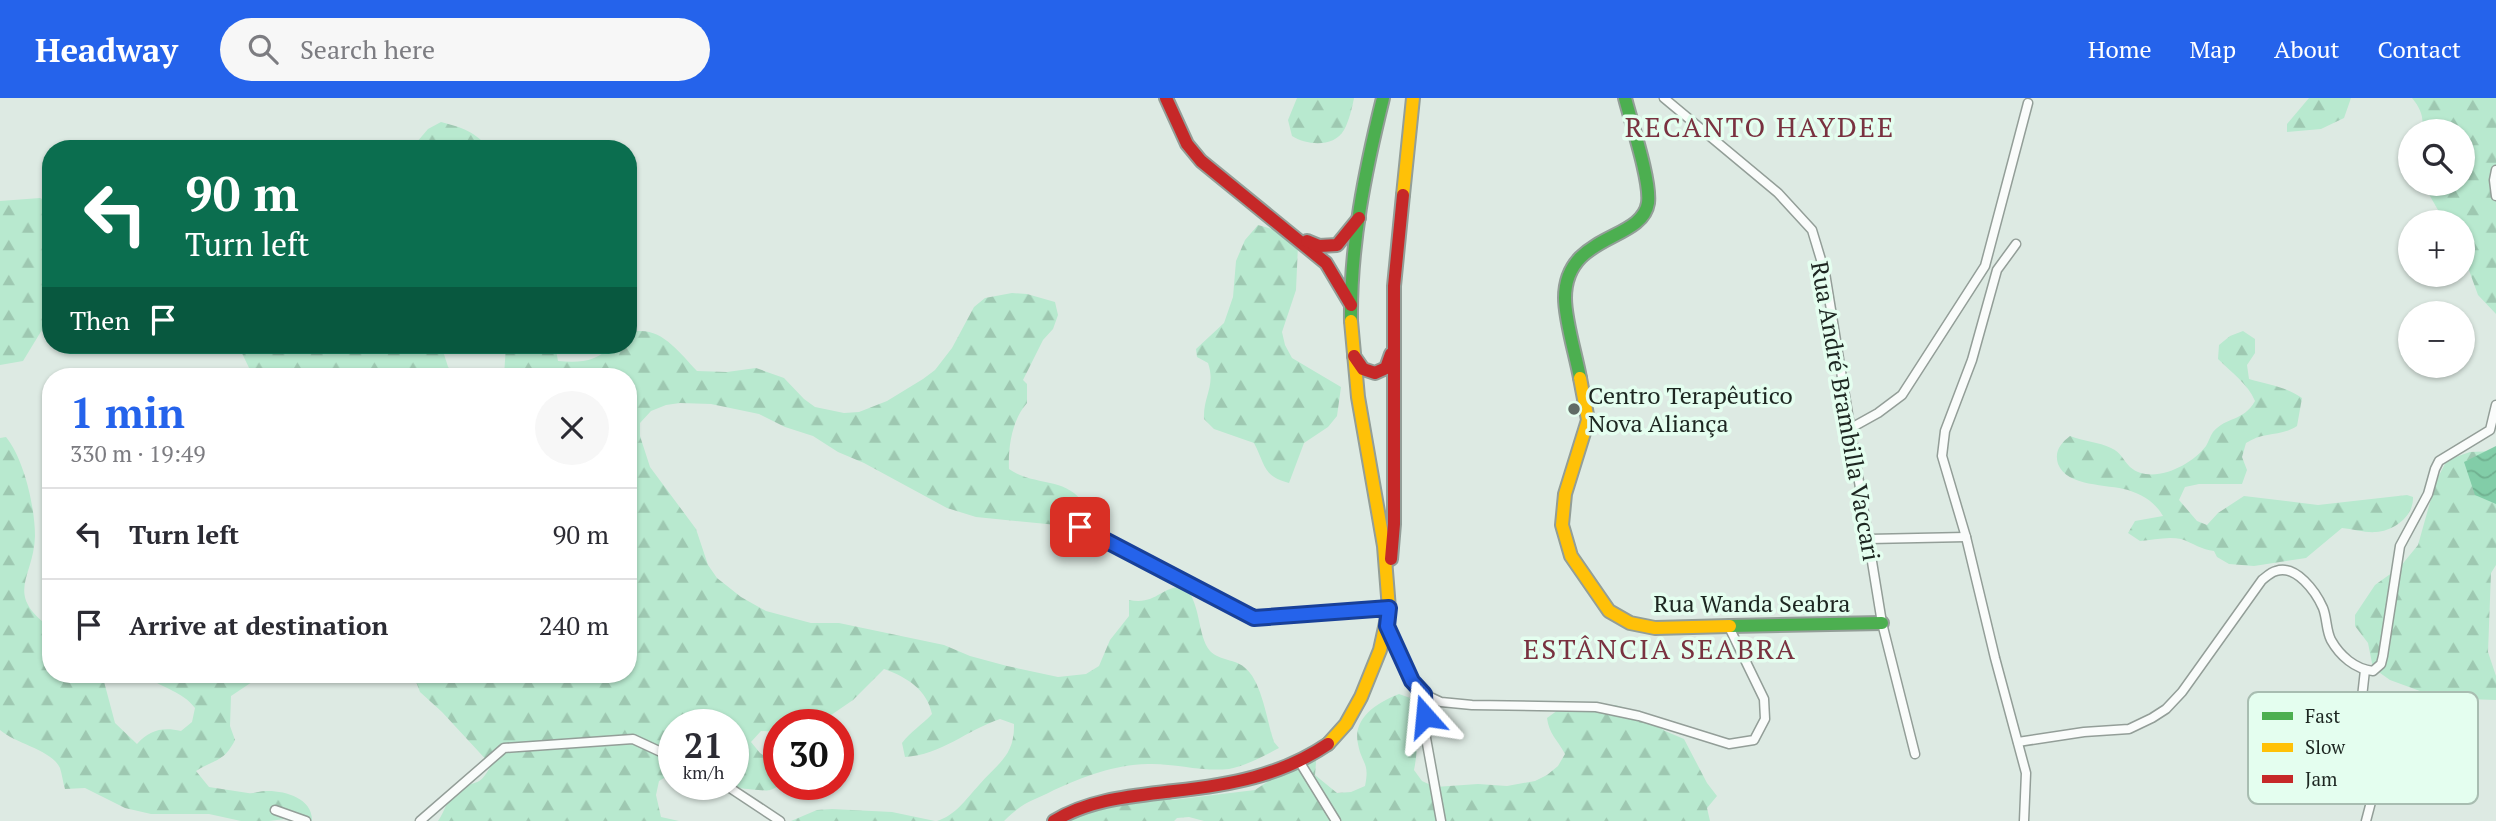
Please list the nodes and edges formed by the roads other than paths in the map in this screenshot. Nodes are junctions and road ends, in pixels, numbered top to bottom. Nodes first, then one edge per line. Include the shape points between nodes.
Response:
1 (1166, 98) edge
2 (1383, 98) edge
3 (1413, 98) edge
4 (1625, 98) edge
5 (1664, 98) edge
6 (2028, 103) dead end
7 (2496, 170) edge
8 (2496, 196) edge
9 (1359, 218) junction
10 (1294, 235) junction
11 (2016, 244) dead end
12 (1350, 304) junction
13 (1392, 349) junction
14 (1352, 353) junction
15 (2496, 405) edge
16 (1851, 428) junction
17 (1080, 527) dead end
18 (1966, 537) junction
19 (1868, 539) junction
20 (1388, 587) junction
21 (1389, 608) junction
22 (1882, 623) junction
23 (1387, 626) junction
24 (1729, 627) junction
25 (2365, 670) junction
26 (2363, 692) edge
27 (1424, 694) junction
28 (2018, 742) junction
29 (658, 751) edge
30 (1914, 754) dead end
31 (1299, 761) junction
32 (748, 800) edge
33 (2370, 804) edge
34 (275, 810) dead end
35 (306, 821) edge
36 (420, 821) edge
37 (779, 821) edge
38 (1054, 821) edge
39 (1336, 821) edge
40 (1441, 821) edge
41 (2024, 821) edge
42 (2366, 821) edge

1 - 10 main road via 1187,144 1201,161
2 - 9 main road via 1363,179
3 - 13 main road
4 - 24 main road, Rua Wanda Seabra via 1648,205 1637,222 1592,247 1574,263 1565,299 1588,420 1565,494 1562,525 1571,556 1609,611 1630,623 1655,628
5 - 16 street, Rua André Brambilla Vaccari via 1778,194 1812,230 1825,273
6 - 16 street via 1984,266 1902,395
7 - 8 street
9 - 10 main road via 1336,245 1319,246
9 - 12 main road
10 - 12 main road via 1326,263
11 - 18 street via 1997,270 1942,448
12 - 14 main road
13 - 14 main road via 1385,368 1375,373 1363,369
13 - 20 main road via 1394,524
14 - 20 main road
15 - 25 street via 2490,430 2440,461 2435,469 2428,494 2400,546 2381,664 2373,671
16 - 19 street, Rua André Brambilla Vaccari
17 - 21 street via 1254,618
18 - 19 street
18 - 28 street
19 - 22 street, Rua André Brambilla Vaccari
20 - 21 main road
21 - 23 main road
22 - 24 main road, Rua Wanda Seabra
22 - 30 street, Rua André Brambilla Vaccari
23 - 27 street via 1412,681
23 - 31 main road via 1351,719 1329,742
24 - 27 street via 1764,699 1765,719 1754,740 1728,744 1596,707 1472,705 1441,702
25 - 26 street
25 - 28 street via 2346,660 2331,639 2323,607 2310,587 2293,572 2276,570 2262,580 2182,692 2159,714 2129,729
27 - 40 street via 1427,747
28 - 41 street via 2026,773
29 - 36 street via 633,739 504,748
31 - 38 main road via 1255,778 1095,802
31 - 39 street
32 - 37 street
33 - 42 street
34 - 35 street

